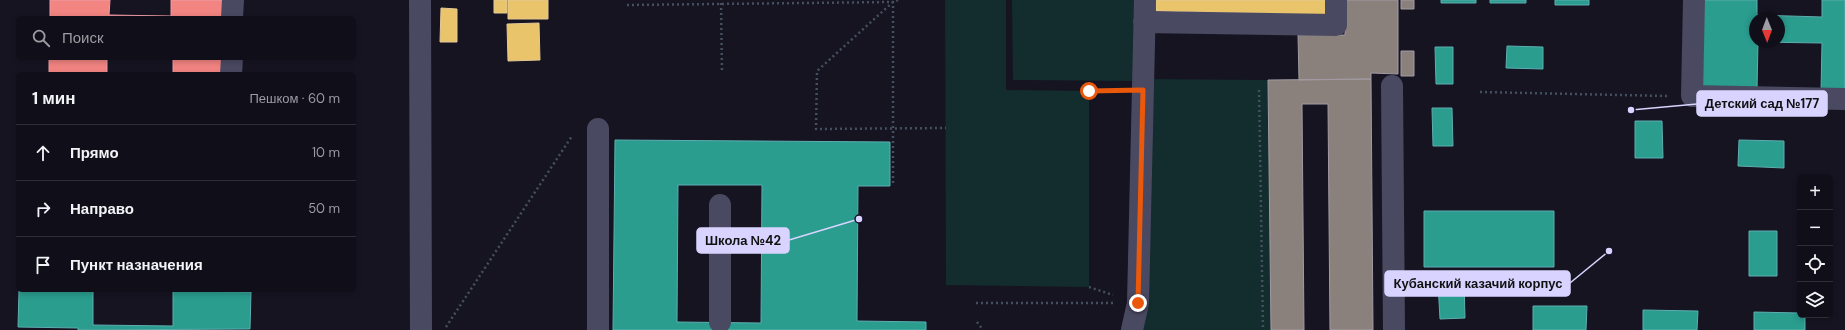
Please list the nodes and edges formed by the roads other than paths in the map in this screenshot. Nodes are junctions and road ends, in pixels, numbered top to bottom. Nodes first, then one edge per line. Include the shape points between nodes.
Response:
1 (233, 0) edge
2 (420, 0) edge
3 (1145, 0) edge
4 (1336, 0) edge
5 (1694, 0) edge
6 (232, 16) edge
7 (1144, 22) junction
8 (232, 60) edge
9 (231, 72) edge
10 (1392, 86) dead end
11 (1845, 99) edge
12 (587, 129) road end
13 (720, 205) dead end
14 (720, 322) dead end
15 (421, 330) edge
16 (598, 330) edge
17 (1132, 330) edge
18 (1394, 330) edge

1 - 6 lane
2 - 15 lane
3 - 7 lane
4 - 7 lane via 1336,25
5 - 11 lane via 1692,96
7 - 17 lane via 1138,303
8 - 9 lane
10 - 18 lane
12 - 16 lane
13 - 14 lane

